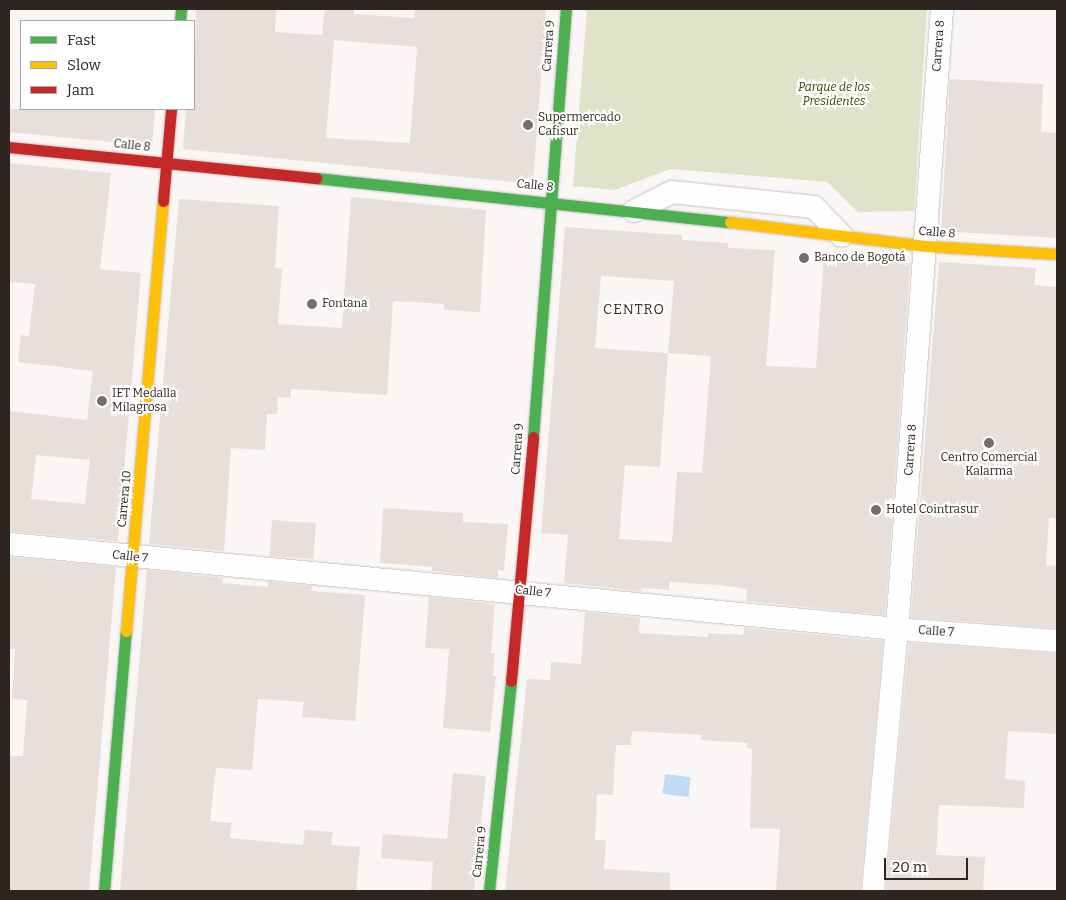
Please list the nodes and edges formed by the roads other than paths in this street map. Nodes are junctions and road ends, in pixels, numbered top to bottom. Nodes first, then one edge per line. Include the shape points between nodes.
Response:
1 (566, 9) edge
2 (942, 9) edge
3 (171, 110) edge
4 (9, 147) edge
5 (165, 163) junction
6 (551, 201) junction
7 (634, 211) joint
8 (842, 236) joint
9 (926, 246) junction
10 (1057, 254) edge
11 (9, 544) edge
12 (134, 558) junction
13 (521, 591) junction
14 (897, 629) junction
15 (1057, 641) edge
16 (104, 891) edge
17 (489, 891) edge
18 (873, 891) edge

1 - 6 main road, Carrera 9
2 - 9 street, Carrera 8
3 - 5 main road, Carrera 10
4 - 5 main road, Calle 8
5 - 6 main road, Calle 8
5 - 12 main road, Carrera 10
6 - 7 main road, Calle 8
6 - 13 main road, Carrera 9
7 - 8 street via 672,192 814,207
8 - 9 main road, Calle 8
9 - 10 main road, Calle 8
9 - 14 street, Carrera 8
11 - 12 street, Calle 7
12 - 13 street, Calle 7
12 - 16 main road, Carrera 10
13 - 14 street, Calle 7
13 - 17 main road, Carrera 9
14 - 15 street, Calle 7
14 - 18 street, Carrera 8

